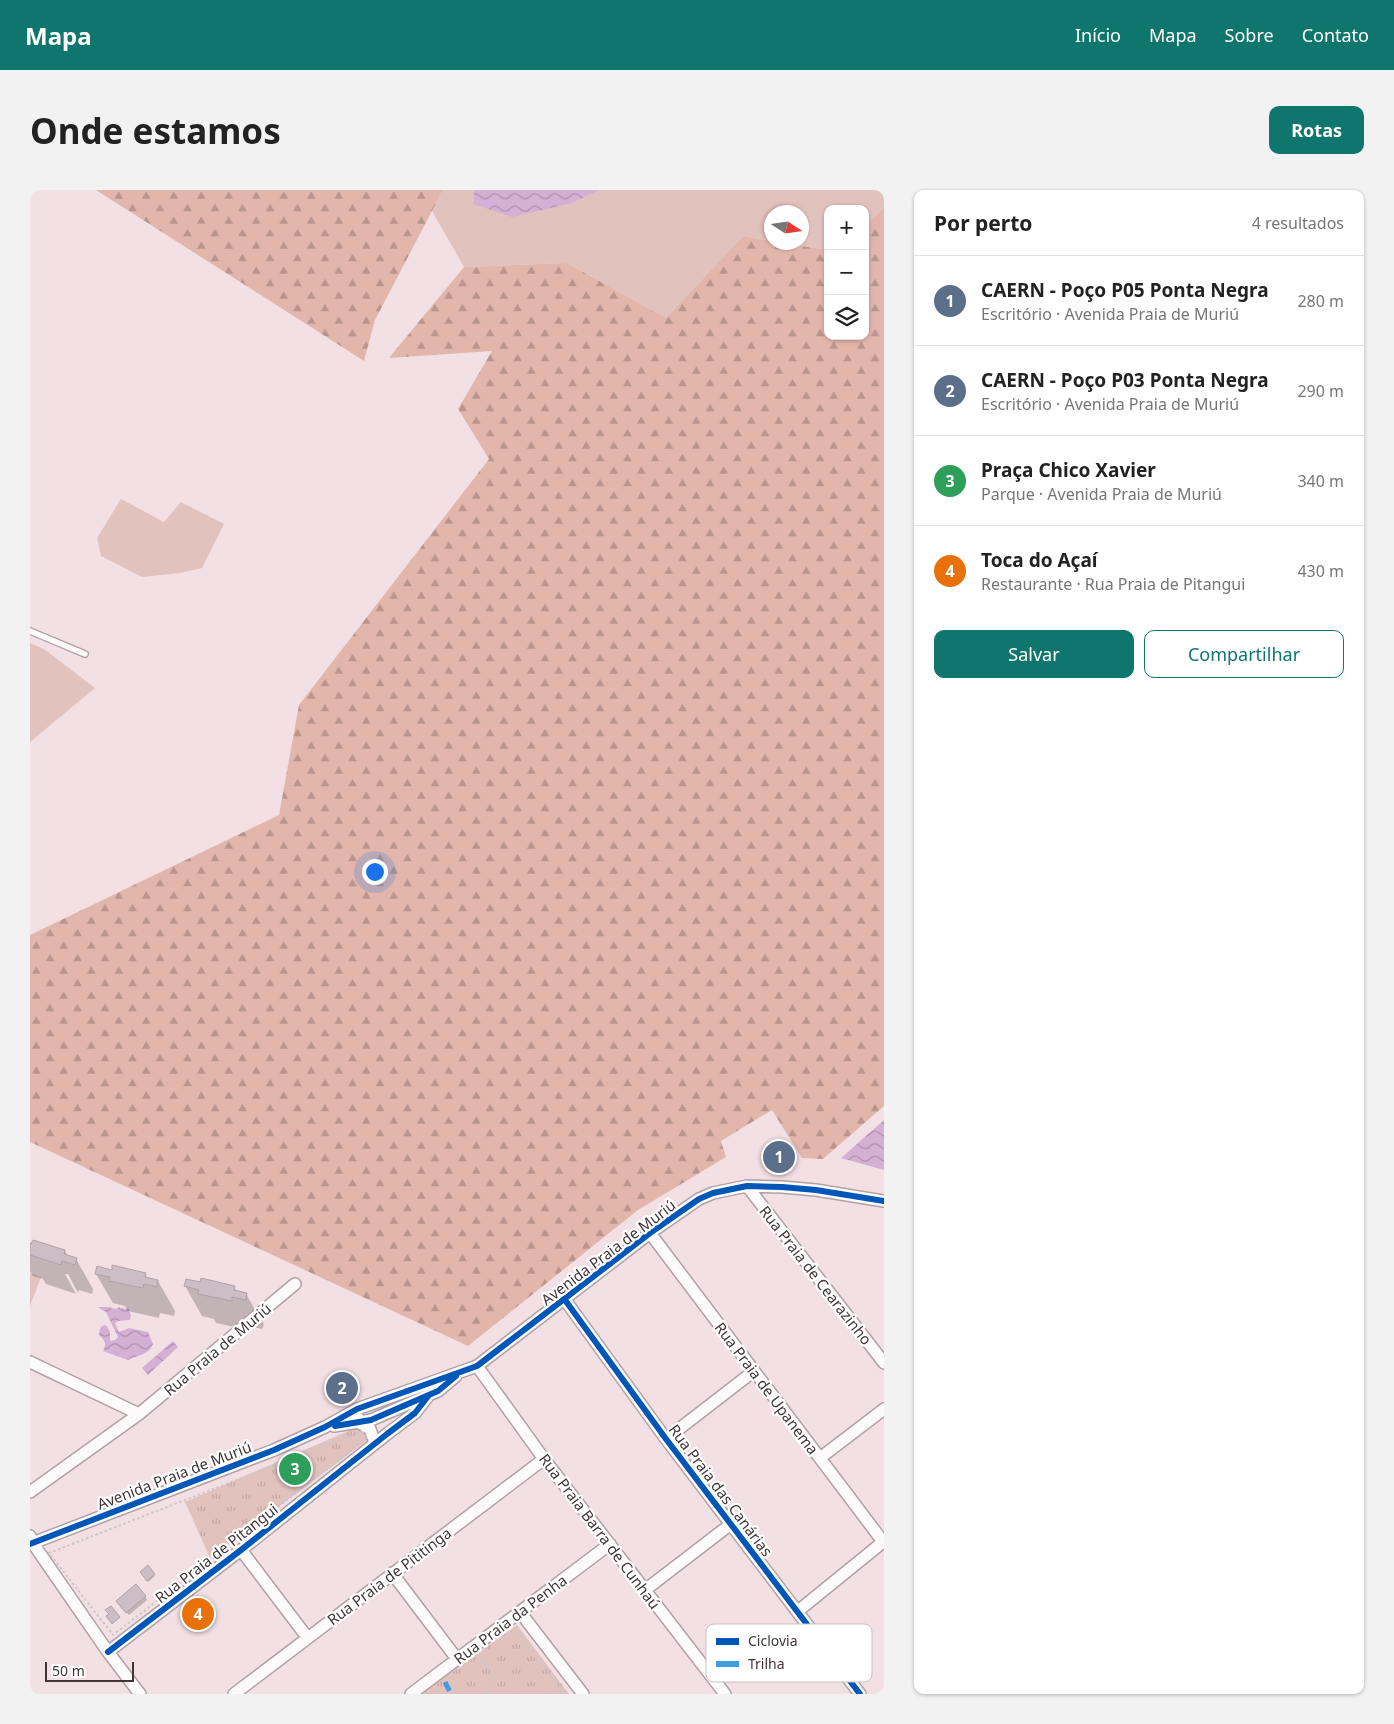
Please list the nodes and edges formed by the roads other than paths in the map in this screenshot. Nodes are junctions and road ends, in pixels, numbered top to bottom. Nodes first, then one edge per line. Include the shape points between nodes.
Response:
1 (30, 631) edge
2 (85, 654) dead end
3 (747, 1186) junction
4 (884, 1201) edge
5 (650, 1233) junction
6 (296, 1284) dead end
7 (564, 1300) junction
8 (30, 1362) edge
9 (884, 1363) edge
10 (477, 1366) junction
11 (464, 1370) junction
12 (754, 1372) junction
13 (429, 1395) junction
14 (379, 1402) junction
15 (357, 1409) junction
16 (884, 1409) edge
17 (138, 1414) junction
18 (384, 1415) junction
19 (358, 1422) junction
20 (325, 1427) junction
21 (386, 1434) junction
22 (666, 1439) junction
23 (375, 1443) junction
24 (820, 1458) junction
25 (544, 1459) junction
26 (30, 1492) edge
27 (731, 1524) junction
28 (31, 1541) edge
29 (884, 1543) edge
30 (610, 1544) junction
31 (241, 1550) junction
32 (392, 1573) junction
33 (645, 1590) junction
34 (798, 1611) junction
35 (520, 1612) junction
36 (808, 1624) edge
37 (307, 1637) junction
38 (108, 1652) junction
39 (457, 1659) junction
40 (706, 1669) edge
41 (716, 1682) edge
42 (851, 1682) edge
43 (140, 1694) edge
44 (234, 1694) edge
45 (411, 1694) edge
46 (583, 1694) edge
47 (725, 1694) edge
48 (860, 1694) edge

1 - 2 lane
3 - 4 street, Avenida Praia de Muriú via 816,1190
3 - 5 street, Avenida Praia de Muriú via 699,1199
3 - 9 street, Rua Praia de Cearazinho
5 - 7 street, Avenida Praia de Muriú
5 - 12 street, Rua Praia de Upanema
6 - 17 street, Rua Praia de Muriú
7 - 10 street, Avenida Praia de Muriú
7 - 22 street, Rua Praia das Canárias
8 - 17 street
10 - 11 street
10 - 25 street, Rua Praia Barra de Cunhaú
11 - 13 street, Avenida Praia de Muriú
11 - 14 street, Avenida Praia de Muriú
12 - 22 street
12 - 24 street, Rua Praia de Upanema
13 - 18 street, Avenida Praia de Muriú
13 - 21 street, Rua Praia de Pitangui via 415,1413
14 - 15 street, Avenida Praia de Muriú
14 - 18 street
15 - 19 street
15 - 20 street, Avenida Praia de Muriú
16 - 24 street
17 - 26 street, Rua Praia de Muriú
18 - 19 street, Avenida Praia de Muriú
18 - 21 street
19 - 20 street, Avenida Praia de Muriú
19 - 23 street via 370,1429
20 - 28 street, Avenida Praia de Muriú via 274,1450
21 - 23 street, Rua Praia de Pitangui
22 - 27 street, Rua Praia das Canárias
23 - 31 street, Rua Praia de Pitangui
24 - 29 street, Rua Praia de Upanema
25 - 30 street, Rua Praia Barra de Cunhaú
25 - 32 street, Rua Praia de Pititinga
27 - 33 street
27 - 34 street, Rua Praia das Canárias
28 - 38 street
29 - 34 street
30 - 33 street, Rua Praia Barra de Cunhaú
30 - 35 street, Rua Praia da Penha
31 - 37 street
31 - 38 street, Rua Praia de Pitangui
32 - 37 street, Rua Praia de Pititinga
32 - 39 street
33 - 40 street, Rua Praia Barra de Cunhaú
34 - 36 street, Rua Praia das Canárias
35 - 39 street, Rua Praia da Penha
35 - 46 street
37 - 44 street, Rua Praia de Pititinga
38 - 43 street
39 - 45 street, Rua Praia da Penha
41 - 47 street, Rua Praia Barra de Cunhaú
42 - 48 street, Rua Praia das Canárias

